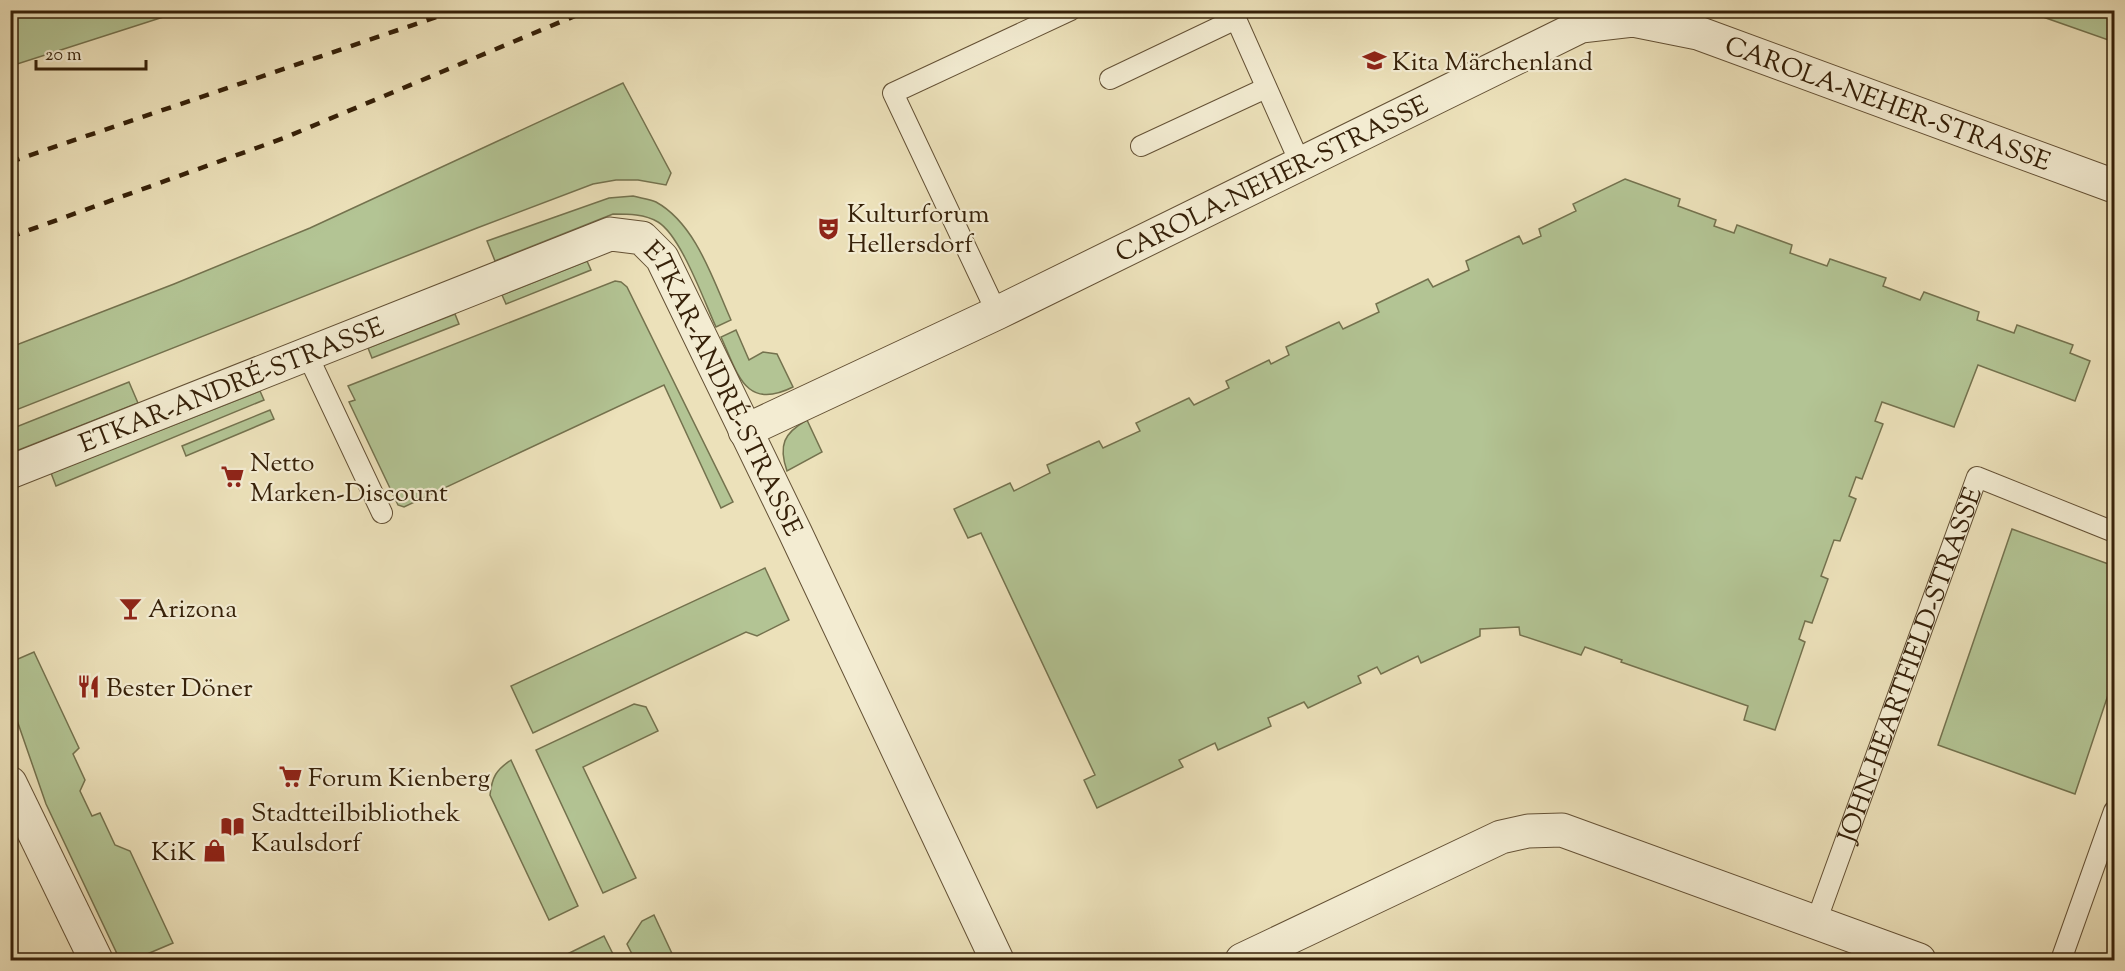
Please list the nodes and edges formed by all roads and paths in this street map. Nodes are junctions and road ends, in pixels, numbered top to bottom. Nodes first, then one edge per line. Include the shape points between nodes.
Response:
1 (1071, 10) edge
2 (1234, 15) edge
3 (1110, 79) dead end
4 (1266, 88) junction
5 (1141, 146) dead end
6 (1301, 165) junction
7 (2115, 186) edge
8 (997, 313) junction
9 (307, 354) junction
10 (745, 430) junction
11 (10, 472) edge
12 (382, 513) dead end
13 (2115, 532) edge
14 (10, 783) edge
15 (2115, 812) edge
16 (1816, 922) junction
17 (96, 960) edge
18 (997, 960) edge
19 (1242, 960) edge
20 (1919, 960) edge
21 (2061, 960) edge

1 - 8 lane via 893,93
2 - 3 lane
2 - 4 lane
4 - 5 lane
4 - 6 lane
6 - 7 street, CAROLA-NEHER-STRASSE via 1581,26 1633,20 1698,33
6 - 8 street, CAROLA-NEHER-STRASSE
8 - 10 street, CAROLA-NEHER-STRASSE
9 - 10 street, ETKAR-ANDRÉ-STRASSE via 610,234 642,238 662,258
9 - 11 street, ETKAR-ANDRÉ-STRASSE
9 - 12 lane
10 - 18 street, ETKAR-ANDRÉ-STRASSE
13 - 16 lane, JOHN-HEARTFIELD-STRASSE via 1977,477
14 - 17 street
15 - 21 lane
16 - 19 street via 1562,830 1528,831 1501,837
16 - 20 street

